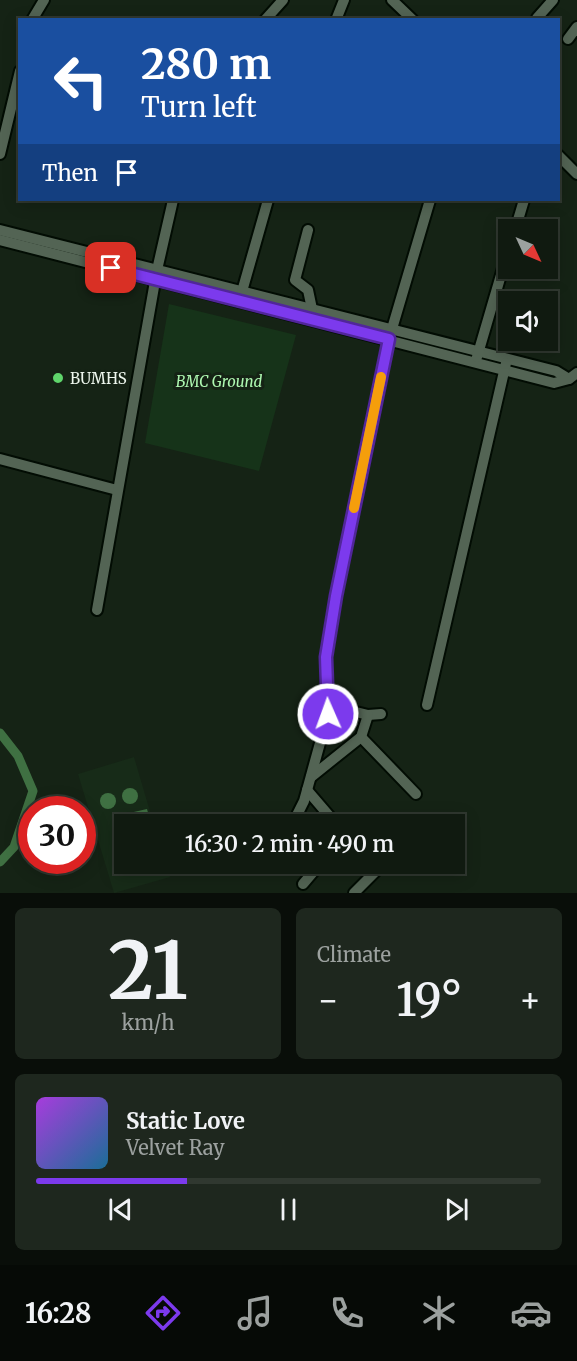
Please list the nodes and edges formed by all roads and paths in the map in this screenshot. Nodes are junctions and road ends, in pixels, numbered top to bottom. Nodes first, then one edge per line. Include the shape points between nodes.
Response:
1 (42, 0) edge
2 (283, 0) edge
3 (344, 0) edge
4 (392, 0) edge
5 (553, 0) edge
6 (33, 18) edge
7 (267, 18) edge
8 (337, 18) edge
9 (411, 18) edge
10 (537, 18) dead end
11 (577, 27) edge
12 (568, 39) dead end
13 (18, 79) edge
14 (0, 154) edge
15 (560, 157) edge
16 (577, 174) edge
17 (173, 201) edge
18 (268, 201) edge
19 (430, 201) edge
20 (524, 201) edge
21 (518, 219) edge
22 (0, 230) edge
23 (308, 230) dead end
24 (0, 240) edge
25 (156, 275) junction
26 (500, 279) edge
27 (241, 296) junction
28 (312, 309) junction
29 (391, 335) junction
30 (477, 356) junction
31 (507, 358) junction
32 (504, 370) junction
33 (573, 376) edge
34 (0, 459) edge
35 (117, 490) junction
36 (97, 610) dead end
37 (328, 705) junction
38 (427, 705) dead end
39 (381, 714) dead end
40 (368, 715) junction
41 (361, 737) junction
42 (311, 777) junction
43 (307, 790) junction
44 (416, 794) dead end
45 (297, 814) edge
46 (328, 814) edge
47 (312, 874) edge
48 (373, 874) edge
49 (303, 884) dead end
50 (354, 893) edge

1 - 6 street
2 - 7 street
3 - 8 street
4 - 9 street
5 - 10 street
11 - 12 street
13 - 14 street
15 - 16 street
17 - 25 street
18 - 27 street
19 - 29 street
20 - 21 street
22 - 25 street
23 - 28 street via 295,280 308,290
24 - 25 street
25 - 27 street
25 - 35 street
26 - 30 street
27 - 28 street
27 - 29 street
28 - 29 street
29 - 30 street
29 - 37 street via 336,596 326,657
30 - 31 street
30 - 32 street
31 - 32 street
31 - 33 street
32 - 33 street via 554,383
32 - 38 street
34 - 35 street
35 - 36 street
37 - 40 street
37 - 42 street
39 - 40 street
40 - 41 street
41 - 42 street
41 - 44 street
42 - 43 street
43 - 45 street
43 - 46 street
47 - 49 street
48 - 50 street

